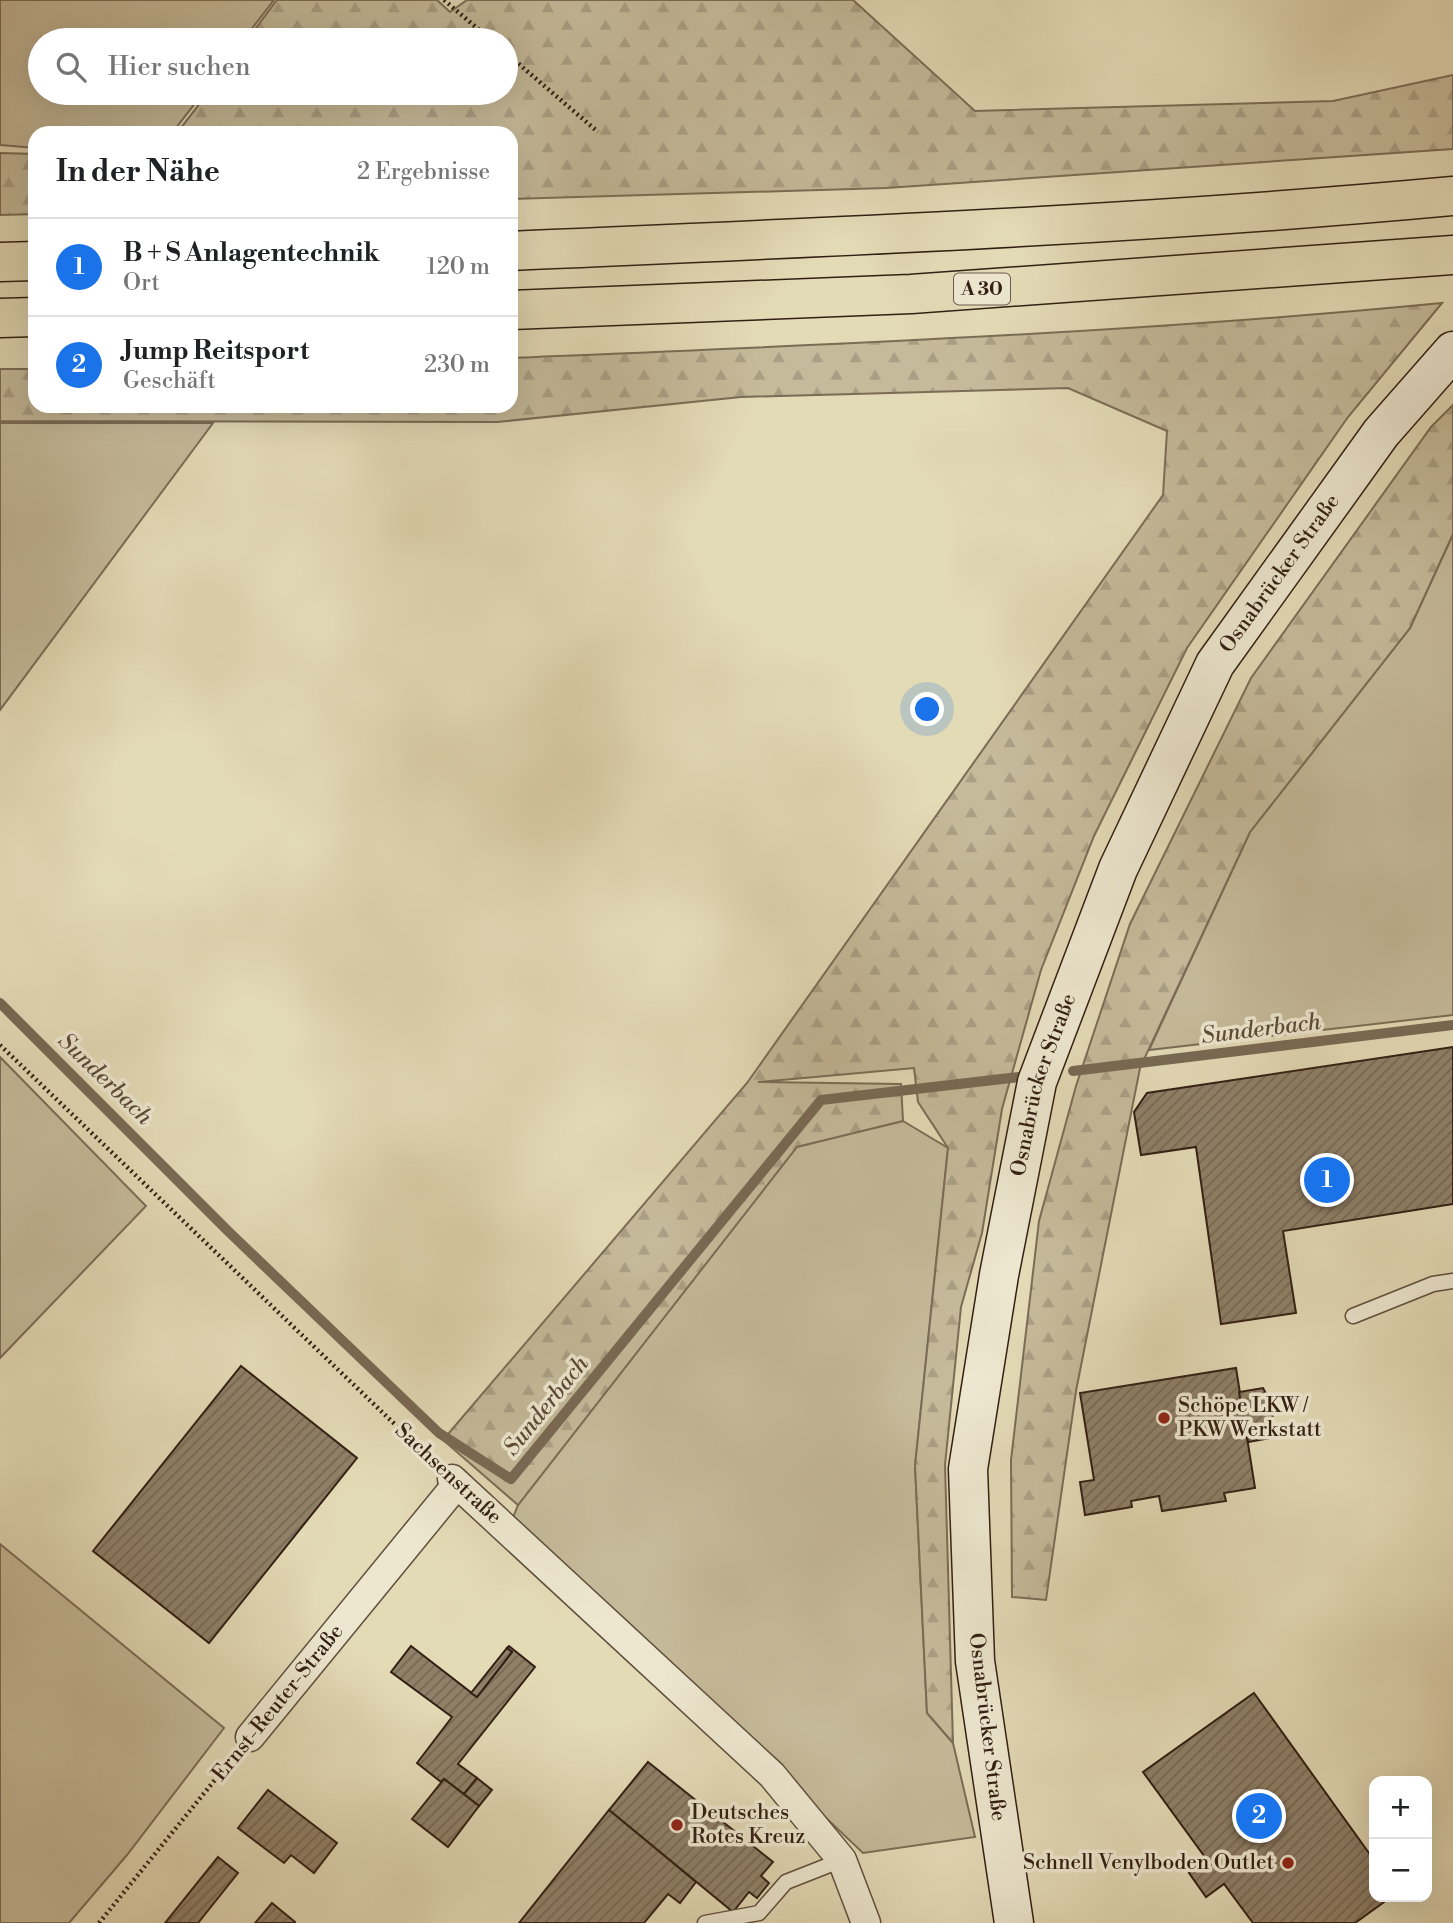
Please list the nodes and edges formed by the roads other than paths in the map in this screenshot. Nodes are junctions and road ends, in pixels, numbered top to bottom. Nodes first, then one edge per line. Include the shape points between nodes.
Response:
1 (1453, 196) edge
2 (518, 251) edge
3 (1453, 255) edge
4 (28, 261) edge
5 (0, 262) edge
6 (518, 310) edge
7 (28, 317) edge
8 (0, 318) edge
9 (1446, 359) edge
10 (1453, 1281) edge
11 (1353, 1316) dead end
12 (454, 1482) joint
13 (250, 1737) road end
14 (842, 1860) junction
15 (705, 1923) edge
16 (866, 1923) edge
17 (1014, 1923) edge

1 - 2 highway via 923,233
3 - 6 highway, A 30 via 911,294
4 - 5 highway
7 - 8 highway
9 - 17 main road, Osnabrücker Straße via 1381,433 1215,664 1118,869 1037,1082 999,1275 968,1469 975,1661
10 - 11 lane via 1433,1284
12 - 13 street, Ernst-Reuter-Straße
12 - 14 street, Sachsenstraße via 772,1775
14 - 15 lane via 786,1882 759,1913
14 - 16 street, Sachsenstraße

